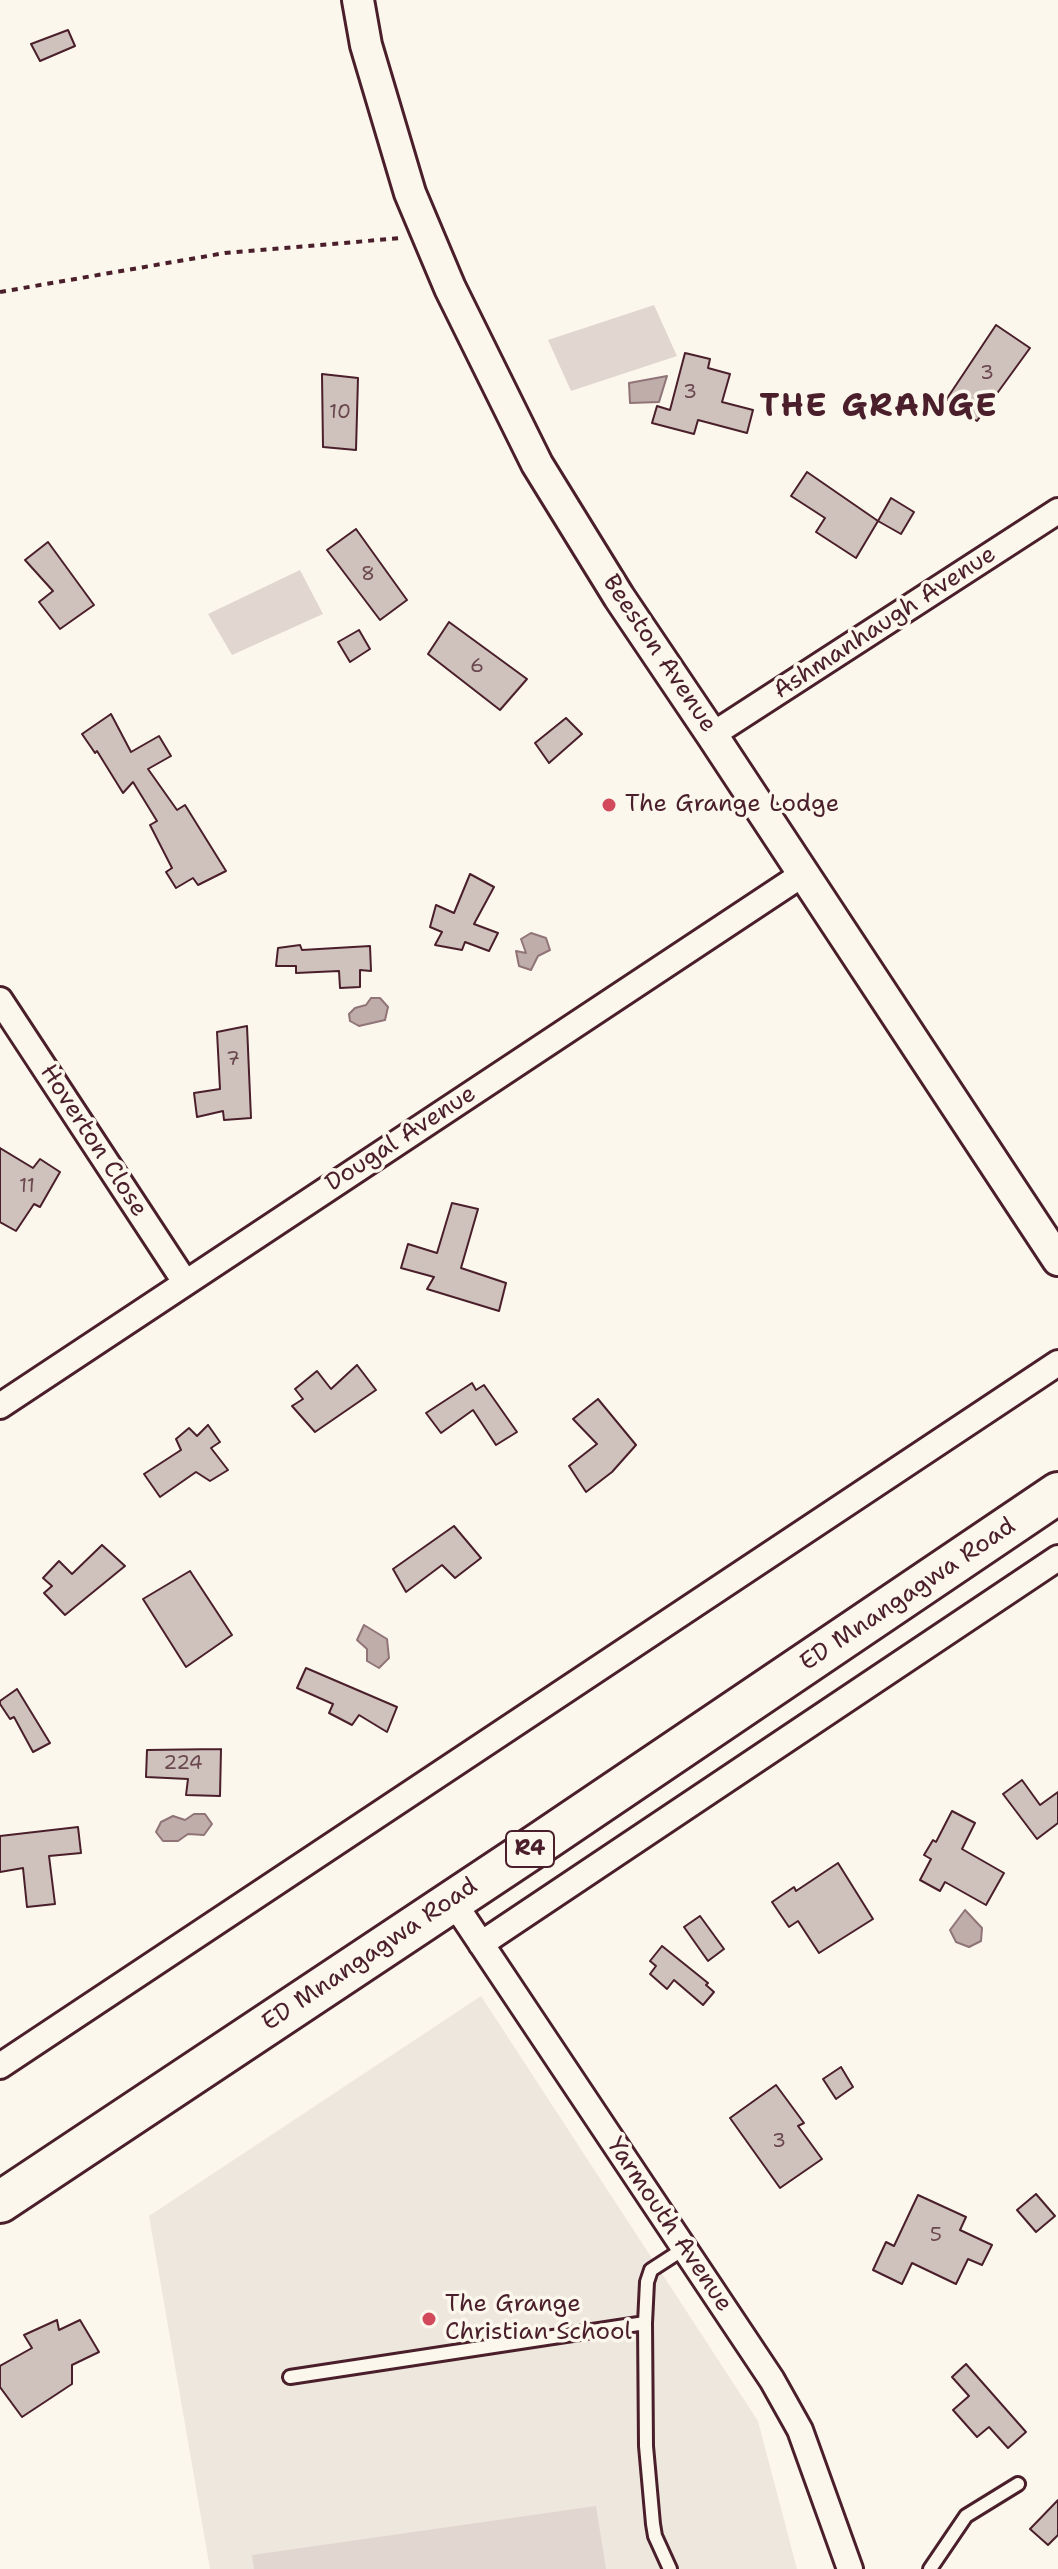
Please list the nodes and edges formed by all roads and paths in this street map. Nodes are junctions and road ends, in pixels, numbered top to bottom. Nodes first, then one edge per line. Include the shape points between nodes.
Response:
1 (358, 0) edge
2 (428, 235) junction
3 (0, 292) edge
4 (1058, 511) edge
5 (712, 735) junction
6 (803, 874) junction
7 (0, 1000) edge
8 (1058, 1260) edge
9 (185, 1282) junction
10 (1058, 1363) edge
11 (0, 1406) edge
12 (1058, 1493) edge
13 (1058, 1558) edge
14 (452, 1900) junction
15 (481, 1944) junction
16 (0, 2066) edge
17 (0, 2202) edge
18 (685, 2248) junction
19 (645, 2323) junction
20 (290, 2377) dead end
21 (1018, 2484) dead end
22 (670, 2569) edge
23 (850, 2569) edge
24 (930, 2569) edge

1 - 2 street, Beeston Avenue via 375,76
2 - 3 path via 225,253
2 - 5 street, Beeston Avenue via 537,464
4 - 5 street, Ashmanhaugh Avenue
5 - 6 street, Beeston Avenue
6 - 8 street, Beeston Avenue
6 - 9 street, Dougal Avenue
7 - 9 street, Hoverton Close
9 - 11 street, Dougal Avenue
10 - 16 street
12 - 14 highway, ED Mnangagwa Road / R4
13 - 15 street
14 - 15 street, Yarmouth Avenue
14 - 17 highway, ED Mnangagwa Road / R4
15 - 18 street, Yarmouth Avenue
18 - 19 lane via 651,2270
18 - 23 street, Yarmouth Avenue via 800,2430
19 - 20 lane
19 - 22 lane via 653,2524
21 - 24 lane via 966,2516

